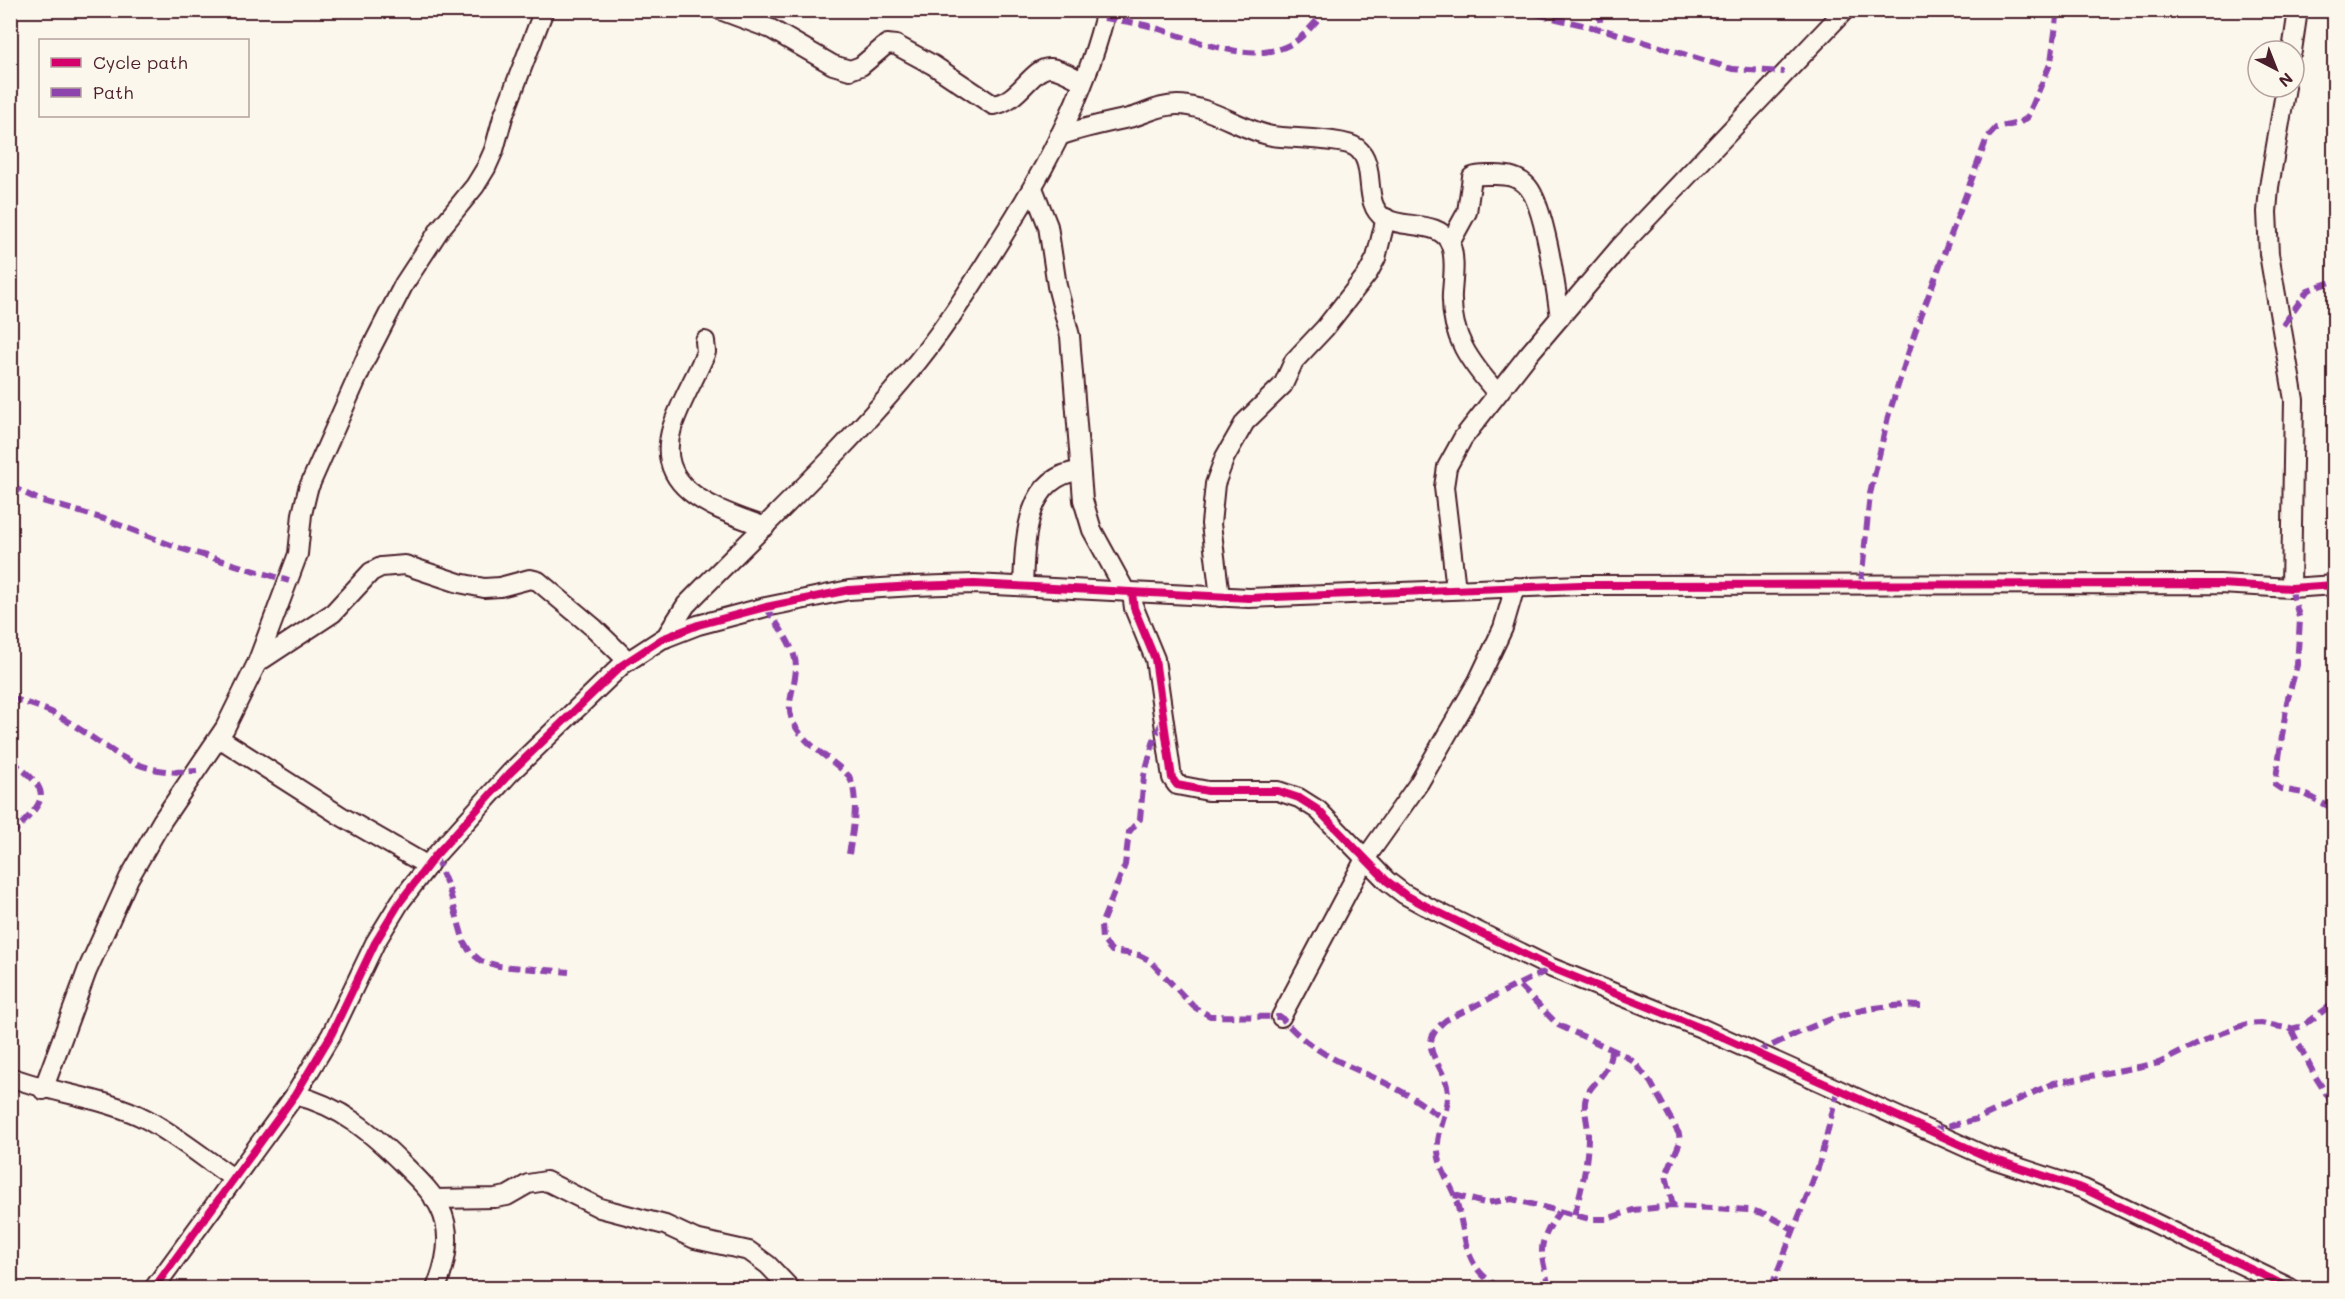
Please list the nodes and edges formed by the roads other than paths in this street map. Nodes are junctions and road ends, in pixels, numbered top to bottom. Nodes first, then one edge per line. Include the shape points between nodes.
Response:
1 (544, 10) edge
2 (720, 10) edge
3 (1106, 10) edge
4 (1845, 10) edge
5 (2298, 10) edge
6 (2294, 39) edge
7 (1082, 81) junction
8 (2284, 99) edge
9 (1059, 136) junction
10 (1032, 188) junction
11 (1386, 219) junction
12 (1450, 243) junction
13 (1560, 317) junction
14 (705, 341) dead end
15 (1497, 393) junction
16 (1079, 471) junction
17 (765, 527) junction
18 (2334, 585) edge
19 (1023, 586) junction
20 (1515, 587) junction
21 (2291, 588) junction
22 (1456, 589) junction
23 (1129, 593) junction
24 (1221, 597) junction
25 (665, 638) junction
26 (628, 661) junction
27 (257, 663) junction
28 (219, 738) junction
29 (1365, 859) junction
30 (428, 866) junction
31 (1281, 1017) dead end
32 (10, 1077) edge
33 (44, 1090) junction
34 (295, 1095) junction
35 (233, 1178) junction
36 (434, 1199) junction
37 (154, 1288) edge
38 (436, 1288) edge
39 (790, 1288) edge
40 (2290, 1288) edge

1 - 27 street via 486,168 404,284 318,467 302,514 298,554
2 - 7 street via 771,29 833,65 850,70 888,44 896,45 993,105 1005,104 1041,69 1050,68
3 - 7 street
4 - 13 street via 1620,247
5 - 6 street
7 - 9 street
8 - 21 street via 2267,212 2269,254 2294,400
9 - 10 street
9 - 11 street via 1158,107 1179,105 1269,135 1350,144 1365,158 1371,197 1376,210
10 - 16 street via 1048,226 1069,328
10 - 17 street via 958,306 918,360 856,433
11 - 12 street via 1440,232
11 - 24 street via 1368,273 1294,361 1283,385 1245,422 1225,457 1215,484 1211,524
12 - 13 street via 1465,221 1472,177 1519,179 1537,205
12 - 15 street via 1454,329 1466,356
13 - 15 street
14 - 17 street via 706,352 672,429 669,453 673,469 694,496
15 - 22 street via 1462,438 1447,467 1445,514
16 - 19 street via 1058,475 1042,489 1025,542
16 - 23 street via 1092,530
17 - 25 street via 686,605
18 - 21 street
19 - 23 street
19 - 25 street via 849,590 766,607
20 - 21 street via 2220,584
20 - 22 street
20 - 29 street via 1503,628 1473,690 1419,783
22 - 24 street
23 - 24 street
23 - 29 street via 1155,659 1174,783 1181,788 1208,791 1278,791 1299,798 1318,810
25 - 26 street
26 - 27 street via 538,581 530,579 484,588 392,564 371,572 333,613
26 - 30 street via 510,773
27 - 28 street
28 - 30 street
28 - 33 street via 162,821 129,878 87,970
29 - 31 street
29 - 40 street via 1404,894 1552,968 1701,1028 1990,1158 2084,1188
30 - 34 street via 375,943 331,1035
32 - 33 street
33 - 35 street via 110,1105 147,1119
34 - 35 street
34 - 36 street via 319,1101 368,1130
35 - 37 street
36 - 38 street via 441,1209 447,1245
36 - 39 street via 495,1198 546,1181 600,1208 657,1223 695,1239 749,1251

